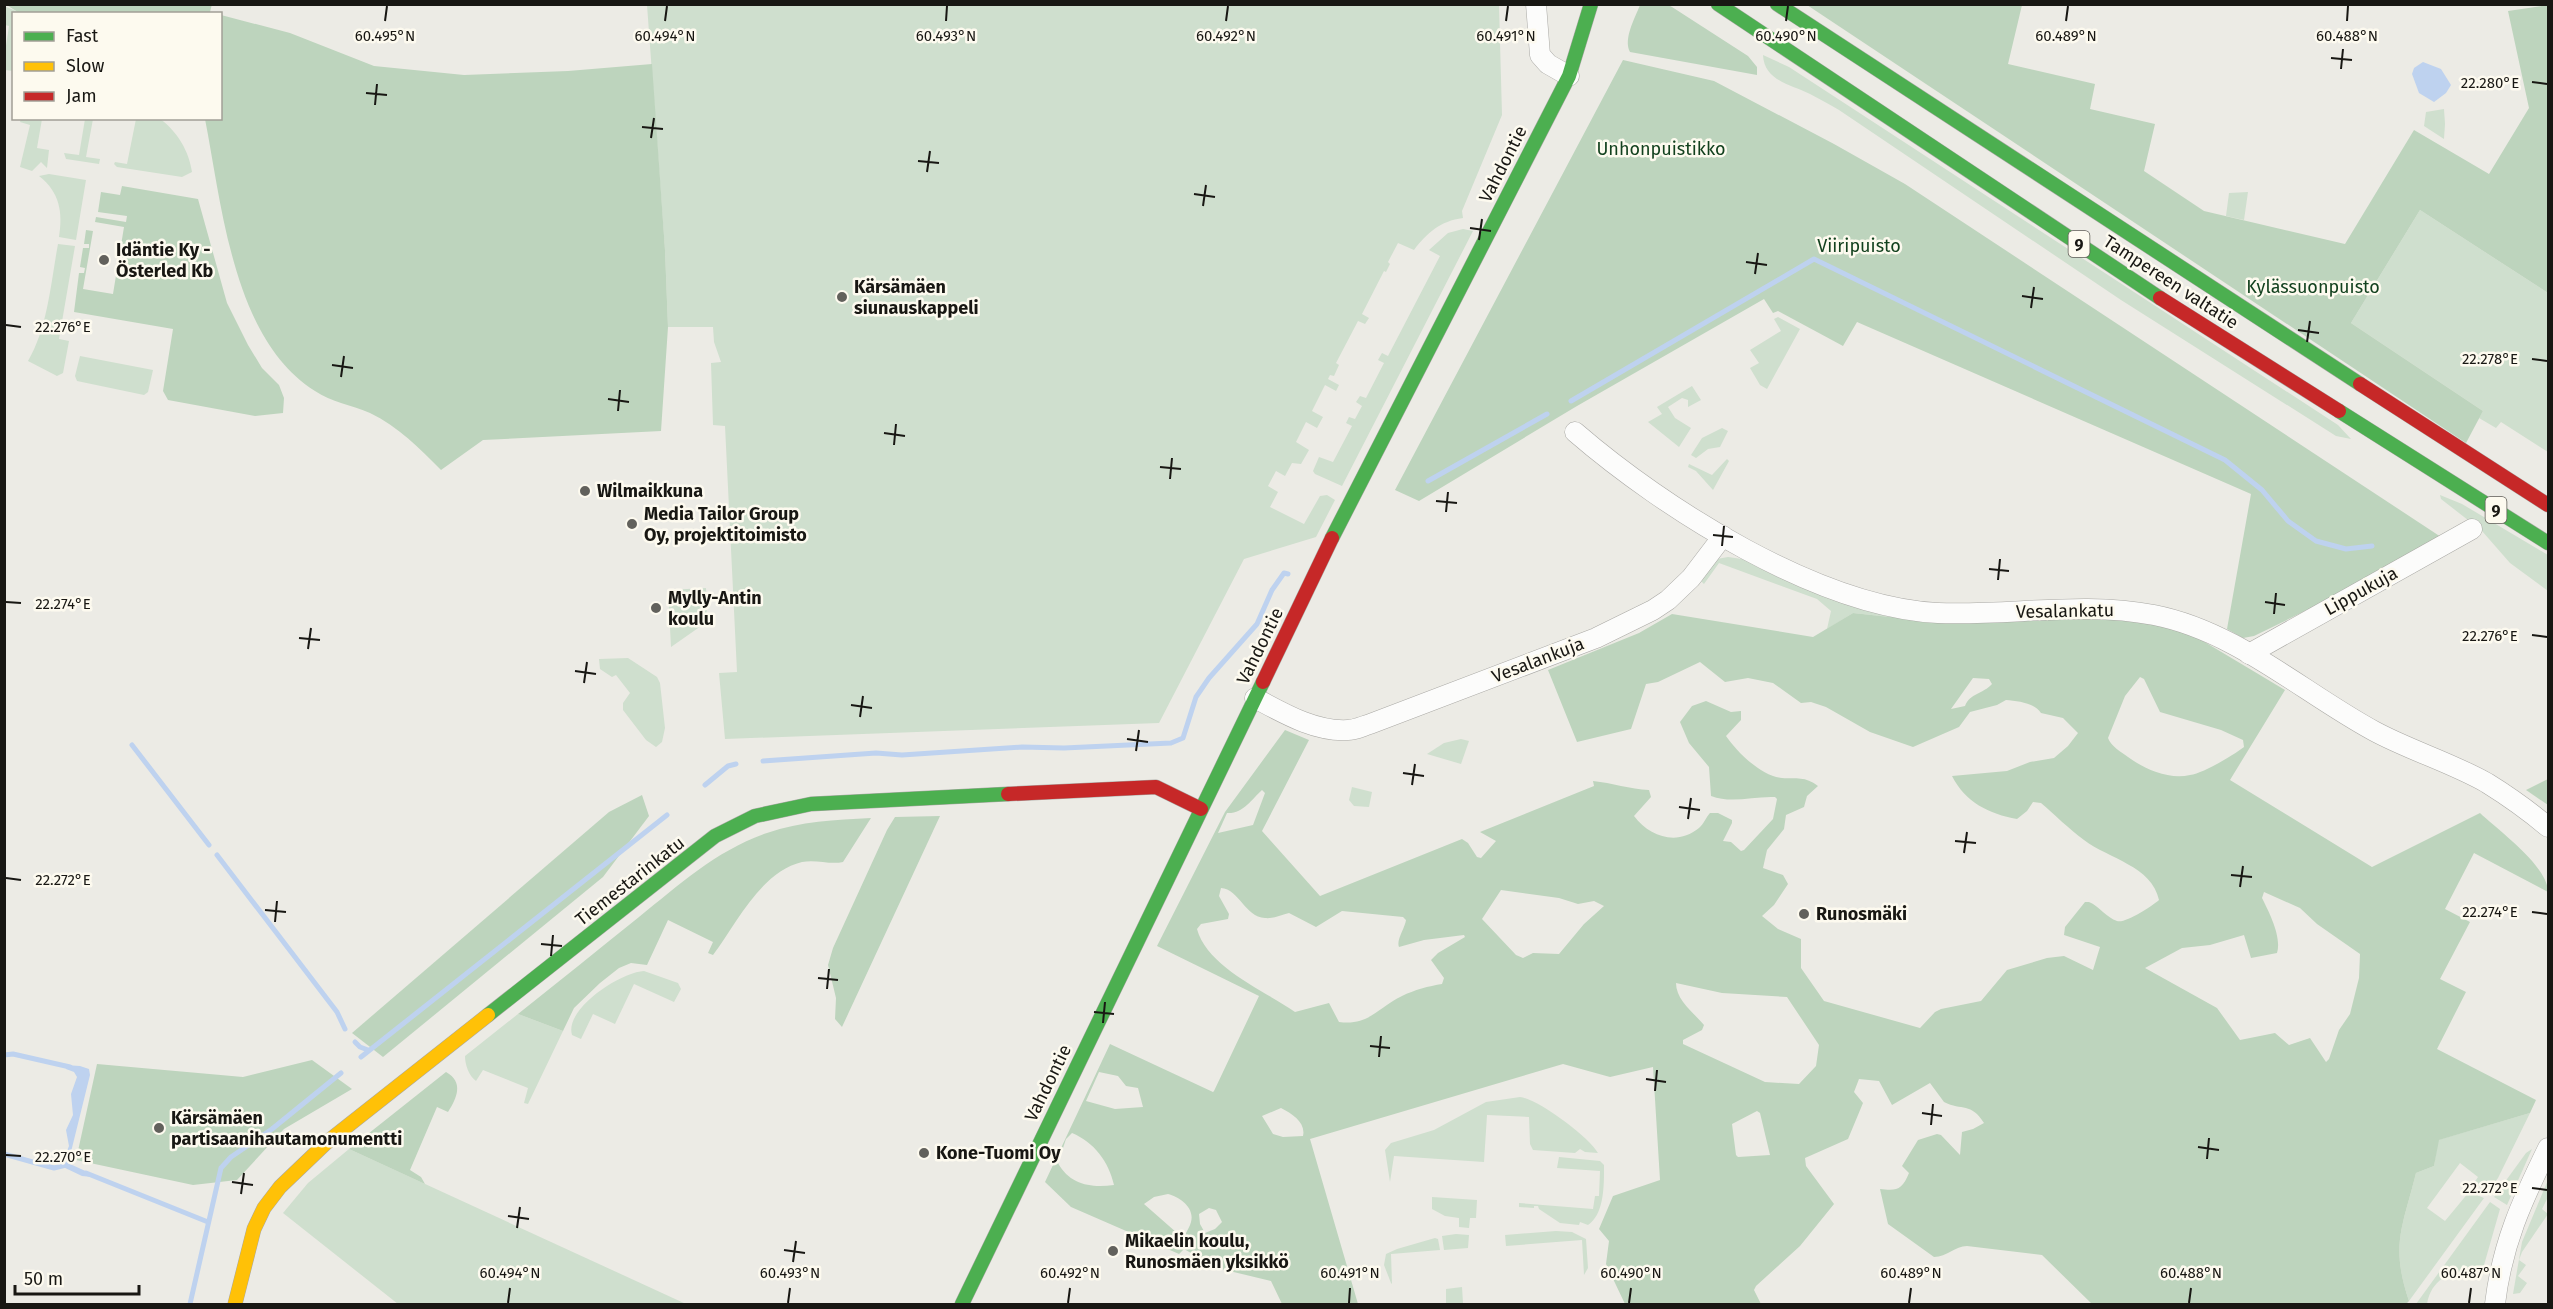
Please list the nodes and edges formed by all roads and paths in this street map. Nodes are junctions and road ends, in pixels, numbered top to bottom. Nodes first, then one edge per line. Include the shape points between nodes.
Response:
1 (1536, 4) edge
2 (1591, 4) edge
3 (1718, 4) edge
4 (1777, 4) edge
5 (1569, 76) junction
6 (1575, 432) dead end
7 (2548, 505) edge
8 (2472, 529) dead end
9 (1723, 536) junction
10 (2548, 543) edge
11 (2249, 654) junction
12 (1255, 698) junction
13 (1201, 809) junction
14 (2548, 826) edge
15 (2548, 1148) edge
16 (235, 1305) edge
17 (962, 1305) edge
18 (2495, 1305) edge

1 - 5 street via 1540,56
2 - 5 main road, Vahdontie
3 - 10 main road, Tampereen valtatie / 9 via 2136,282
4 - 7 main road, Tampereen valtatie / 9
5 - 12 main road, Vahdontie via 1352,498
6 - 9 street, Vesalankatu via 1624,473
8 - 11 street, Lippukuja
9 - 11 street, Vesalankatu via 1832,590 1894,607 1937,613 2123,610 2158,616 2205,632
9 - 12 street, Vesalankuja via 1691,578 1653,610 1596,638 1370,724 1348,730 1322,728
11 - 14 street, Vesalankatu via 2373,730 2485,782
12 - 13 main road, Vahdontie
13 - 16 main road, Tiemestarinkatu via 1156,788 868,800 811,804 755,816 715,836 289,1176 256,1221
13 - 17 main road, Vahdontie
15 - 18 street via 2506,1242

